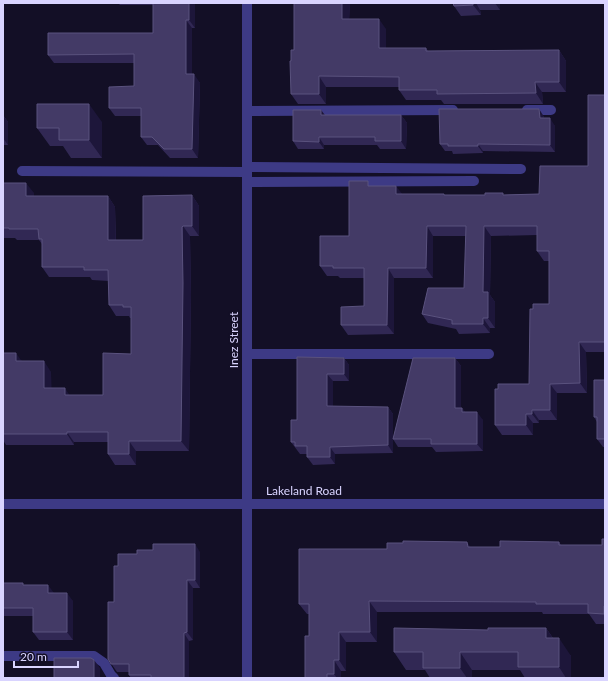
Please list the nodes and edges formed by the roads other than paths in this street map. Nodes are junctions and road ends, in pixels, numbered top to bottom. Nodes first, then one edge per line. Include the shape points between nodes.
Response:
1 (247, 3) edge
2 (465, 110) edge
3 (520, 110) edge
4 (551, 110) dead end
5 (247, 111) junction
6 (521, 169) dead end
7 (22, 171) dead end
8 (247, 173) junction
9 (474, 181) dead end
10 (247, 354) junction
11 (490, 354) dead end
12 (3, 504) edge
13 (247, 504) junction
14 (605, 504) edge
15 (3, 656) edge
16 (114, 678) edge
17 (247, 678) edge

1 - 5 street, Inez Street
2 - 5 street
3 - 4 street
5 - 8 street, Inez Street
6 - 8 street
7 - 8 street
8 - 9 street
8 - 10 street, Inez Street
10 - 11 street
10 - 13 street, Inez Street
12 - 13 street, Lakeland Road
13 - 14 street, Lakeland Road
13 - 17 street, Inez Street
15 - 16 street via 94,656 104,663

